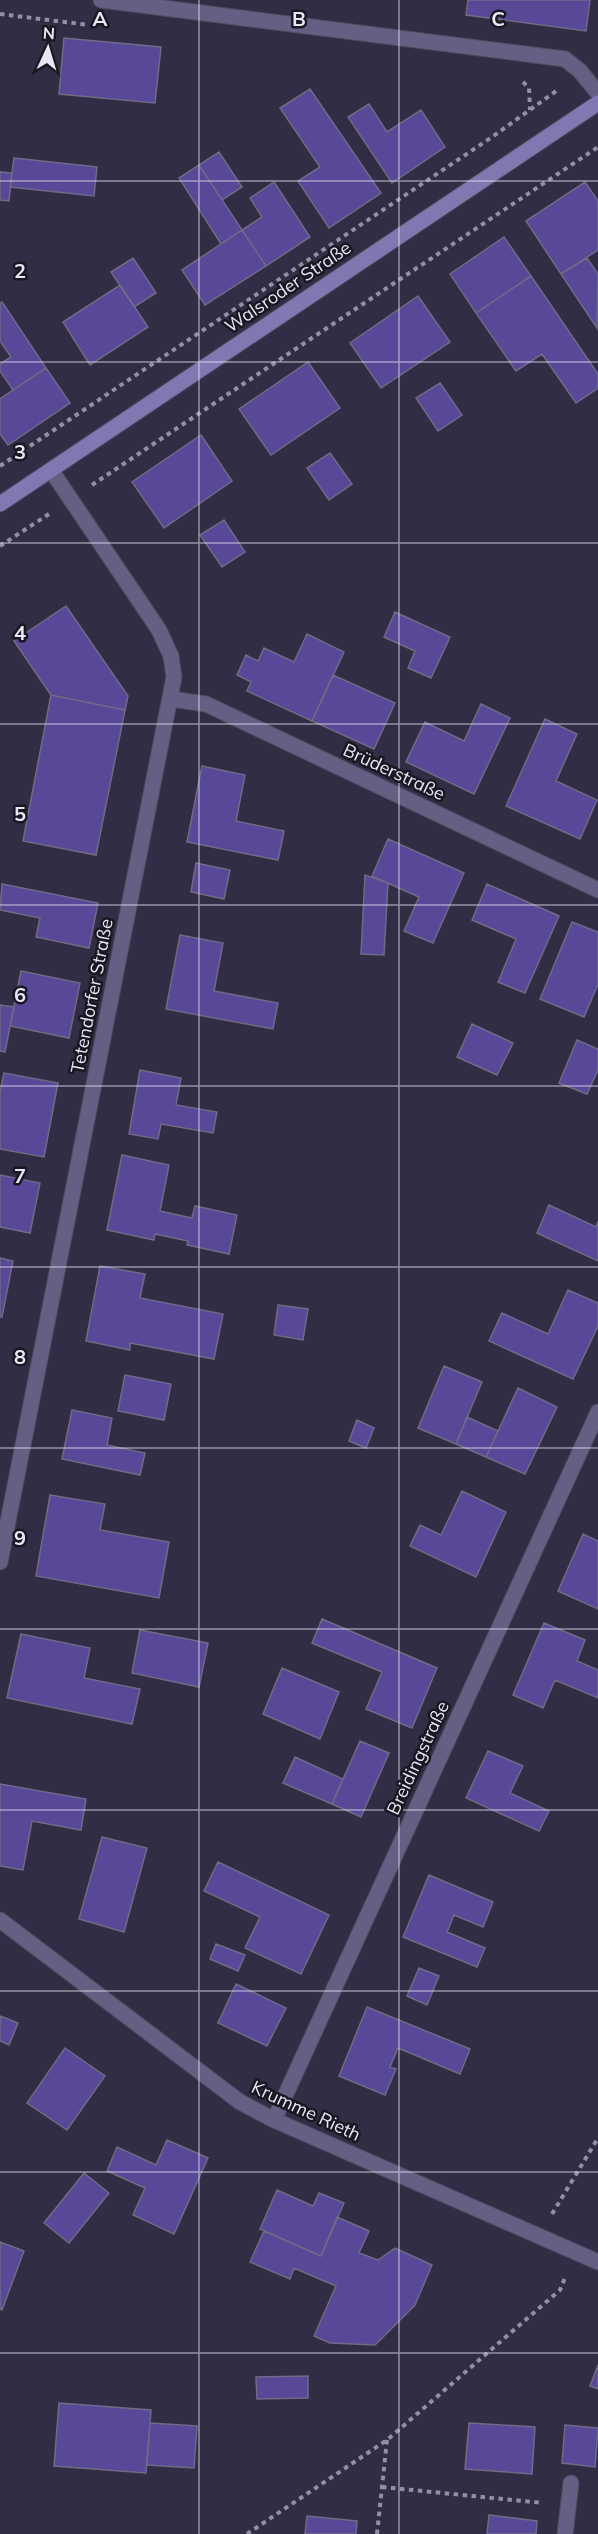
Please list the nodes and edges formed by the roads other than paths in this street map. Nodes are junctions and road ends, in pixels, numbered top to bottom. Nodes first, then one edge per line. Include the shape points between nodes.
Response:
1 (101, 0) edge
2 (598, 93) edge
3 (598, 103) edge
4 (51, 470) junction
5 (0, 504) edge
6 (171, 699) junction
7 (598, 890) edge
8 (598, 1412) edge
9 (0, 1562) edge
10 (0, 1920) edge
11 (274, 2120) junction
12 (598, 2262) edge
13 (571, 2483) dead end
14 (565, 2534) edge

1 - 2 street via 565,59
3 - 4 main road, Walsroder Straße
4 - 5 main road, Walsroder Straße
4 - 6 street, Tetendorfer Straße via 159,630 171,656
6 - 7 street, Brüderstraße via 206,704
6 - 9 street, Tetendorfer Straße
8 - 11 street, Breidingstraße
10 - 11 street, Krumme Rieth via 240,2102
11 - 12 street, Krumme Rieth
13 - 14 street

